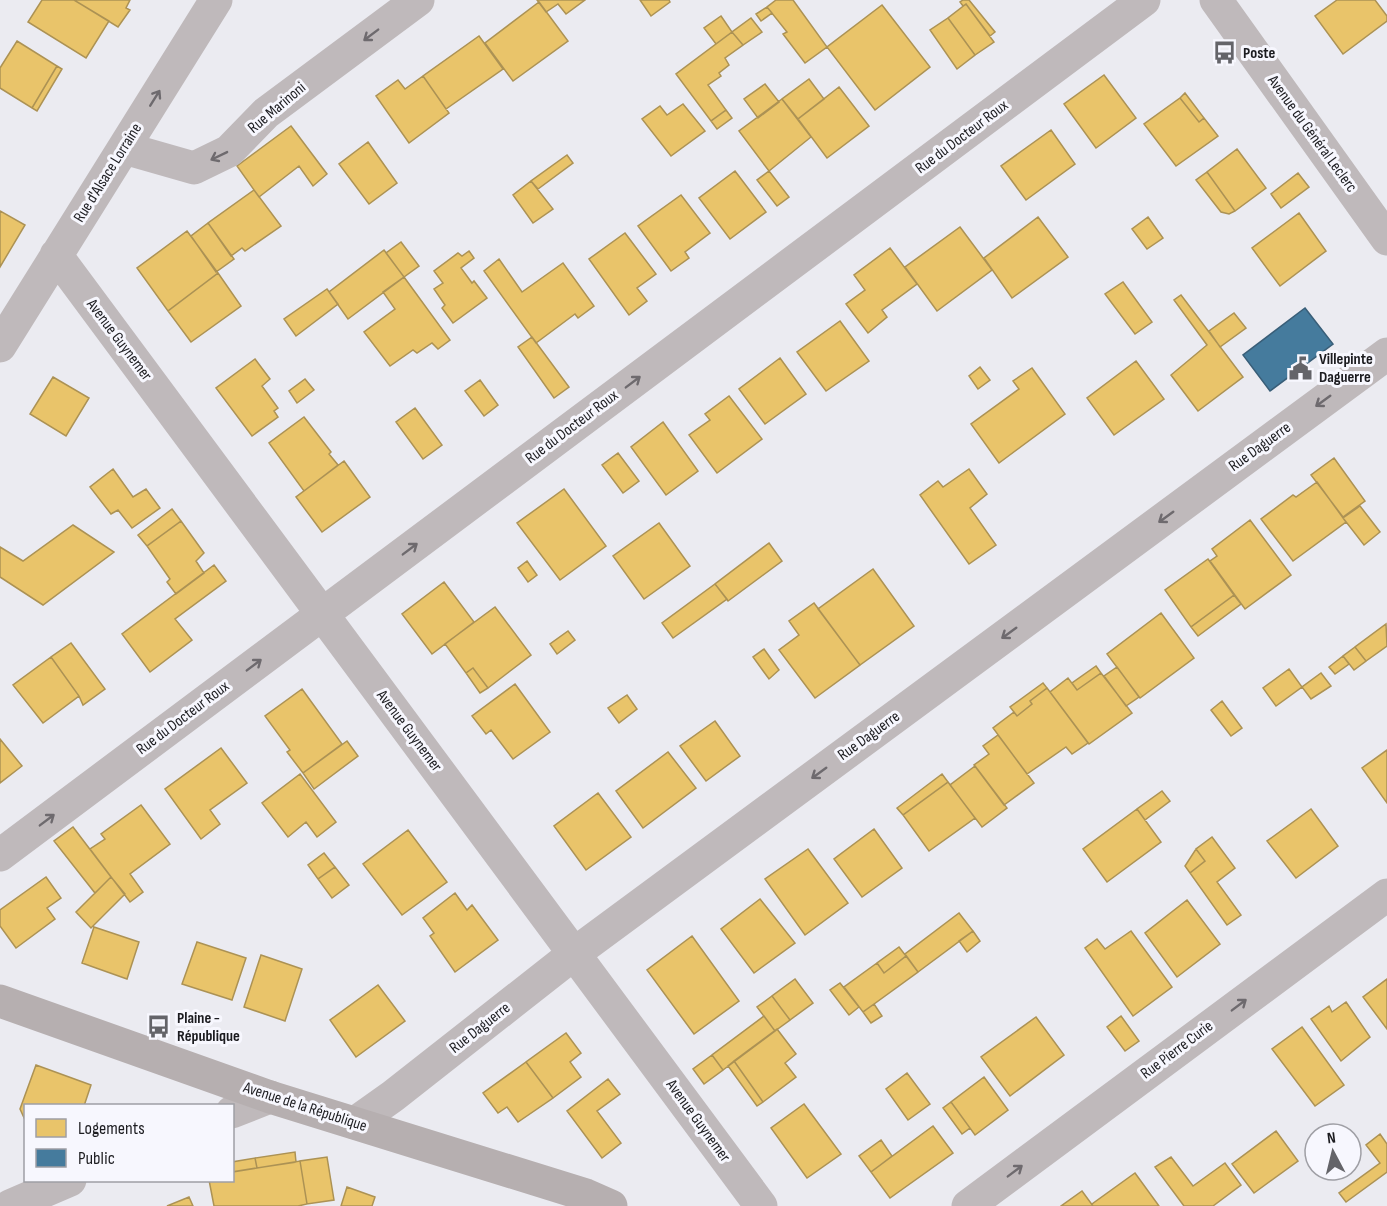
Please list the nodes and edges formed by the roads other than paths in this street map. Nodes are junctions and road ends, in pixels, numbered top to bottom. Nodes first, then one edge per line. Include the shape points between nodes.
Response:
1 (216, 0) edge
2 (418, 0) edge
3 (1144, 0) edge
4 (1216, 0) edge
5 (124, 148) junction
6 (1387, 239) edge
7 (56, 255) junction
8 (0, 346) edge
9 (1387, 354) edge
10 (322, 614) junction
11 (0, 855) edge
12 (1387, 895) edge
13 (575, 953) junction
14 (0, 1001) edge
15 (270, 1097) junction
16 (234, 1111) edge
17 (355, 1123) junction
18 (65, 1182) edge
19 (594, 1202) edge
20 (10, 1206) edge
21 (761, 1206) edge
22 (968, 1206) edge

5 -> 1 street, Rue d'Alsace Lorraine
2 -> 5 street, Rue Marinoni via 266,113 228,151 194,168
10 -> 3 street, Rue du Docteur Roux
4 - 6 street, Avenue du Général Leclerc
5 - 7 street, Rue d'Alsace Lorraine
7 - 8 street, Rue d'Alsace Lorraine
7 - 10 street, Avenue Guynemer
9 -> 13 street, Rue Daguerre
11 -> 10 street, Rue du Docteur Roux
10 - 13 street, Avenue Guynemer
22 -> 12 street, Rue Pierre Curie
13 - 17 street, Rue Daguerre
13 - 21 street, Avenue Guynemer
14 - 15 street, Avenue de la République
15 - 16 street
15 - 17 street, Avenue de la République
17 - 19 street, Avenue de la République
18 - 20 street

